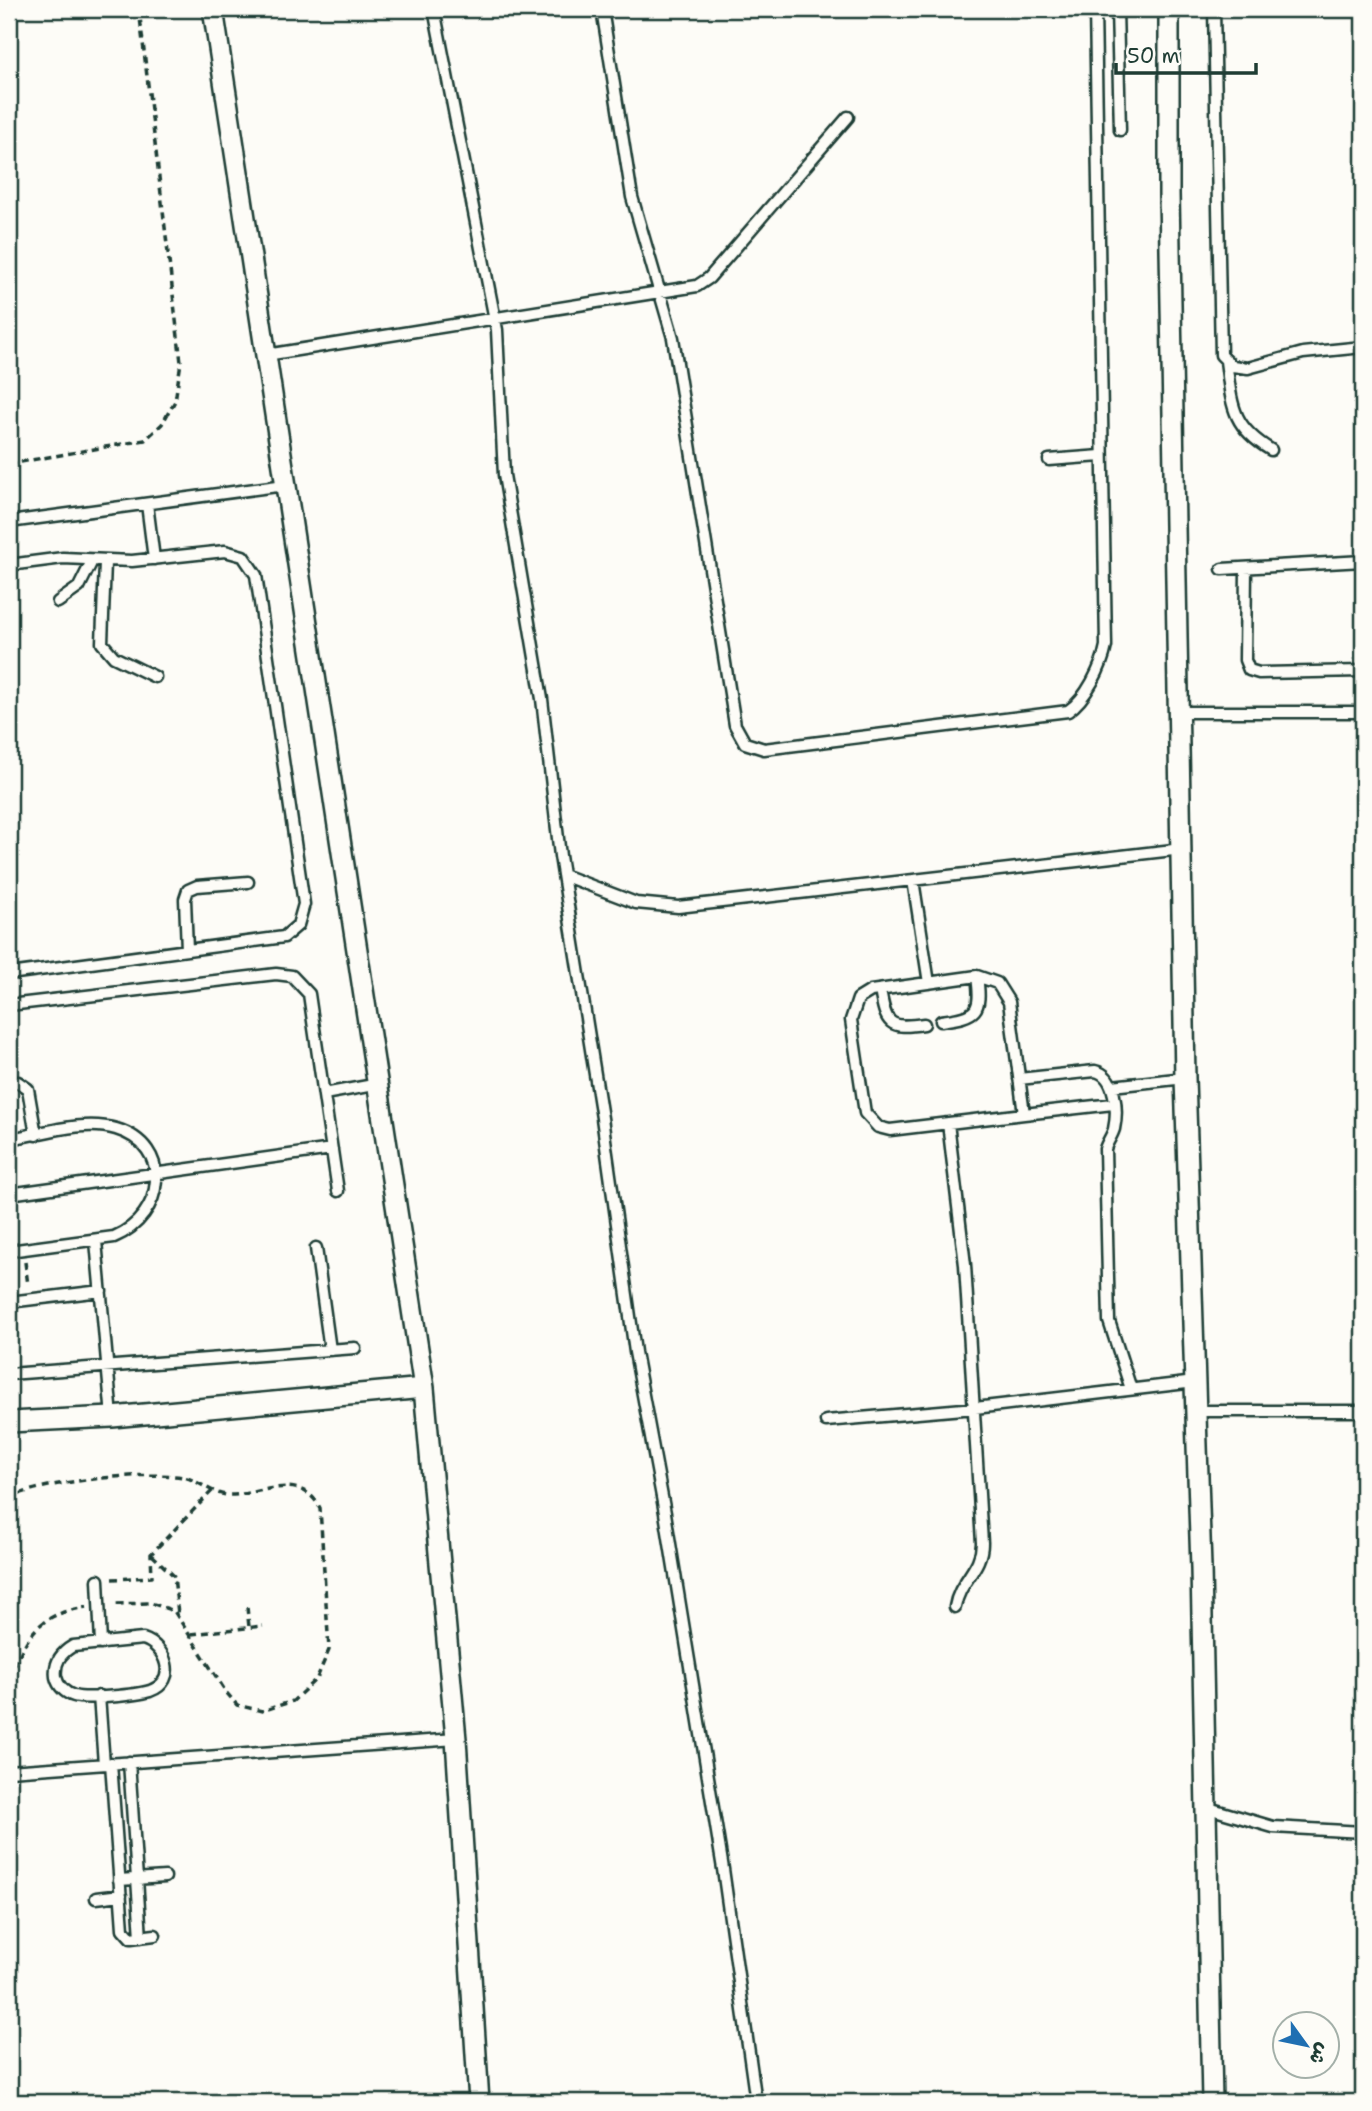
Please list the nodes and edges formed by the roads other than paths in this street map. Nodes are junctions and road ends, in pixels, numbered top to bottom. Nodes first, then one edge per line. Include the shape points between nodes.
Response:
1 (213, 9) edge
2 (434, 9) edge
3 (602, 9) edge
4 (1095, 9) edge
5 (1117, 9) edge
6 (1169, 9) edge
7 (1214, 9) edge
8 (848, 117) dead end
9 (1120, 130) dead end
10 (660, 291) junction
11 (495, 318) junction
12 (1363, 347) edge
13 (267, 355) junction
14 (1226, 361) junction
15 (1271, 450) dead end
16 (1101, 457) junction
17 (1049, 460) dead end
18 (285, 485) junction
19 (147, 504) junction
20 (9, 522) edge
21 (154, 559) junction
22 (92, 561) junction
23 (1363, 561) edge
24 (105, 562) junction
25 (9, 565) edge
26 (1246, 568) junction
27 (1222, 569) dead end
28 (58, 602) dead end
29 (1363, 671) edge
30 (155, 677) dead end
31 (1180, 712) junction
32 (1363, 712) edge
33 (1182, 849) junction
34 (563, 875) junction
35 (913, 880) junction
36 (248, 883) dead end
37 (187, 950) junction
38 (9, 974) edge
39 (977, 976) junction
40 (929, 983) junction
41 (880, 990) junction
42 (9, 1005) edge
43 (941, 1021) dead end
44 (924, 1024) dead end
45 (1185, 1078) junction
46 (1019, 1079) junction
47 (9, 1082) edge
48 (379, 1084) junction
49 (1112, 1086) junction
50 (324, 1094) junction
51 (1113, 1104) junction
52 (1024, 1114) junction
53 (948, 1123) junction
54 (36, 1135) junction
55 (9, 1139) edge
56 (332, 1149) junction
57 (156, 1174) junction
58 (338, 1191) dead end
59 (9, 1194) edge
60 (96, 1241) junction
61 (316, 1248) dead end
62 (9, 1251) edge
63 (100, 1291) junction
64 (9, 1302) edge
65 (355, 1348) dead end
66 (330, 1350) junction
67 (107, 1366) junction
68 (9, 1374) edge
69 (1195, 1382) junction
70 (424, 1388) junction
71 (1131, 1390) junction
72 (975, 1408) junction
73 (1196, 1411) junction
74 (1363, 1411) edge
75 (111, 1417) junction
76 (826, 1421) dead end
77 (9, 1422) edge
78 (98, 1580) road end
79 (955, 1607) dead end
80 (101, 1644) junction
81 (99, 1696) junction
82 (456, 1740) junction
83 (129, 1762) junction
84 (108, 1764) junction
85 (9, 1771) edge
86 (1205, 1807) junction
87 (1363, 1832) edge
88 (165, 1877) dead end
89 (137, 1879) junction
90 (119, 1881) junction
91 (121, 1895) junction
92 (96, 1898) dead end
93 (155, 1935) dead end
94 (141, 1937) junction
95 (479, 2102) edge
96 (756, 2102) edge
97 (1212, 2102) edge

1 - 13 street
2 - 11 lane
3 - 10 lane via 628,176
4 - 16 lane
5 - 9 lane
6 - 31 street
7 - 14 lane via 1219,347
8 - 10 lane via 709,278 691,288
10 - 11 lane
10 - 16 lane via 673,338 735,725 740,738 757,749 1073,708 1100,667 1106,646
11 - 13 lane
11 - 34 lane via 504,475 542,699
12 - 14 lane via 1303,353 1248,368
13 - 18 street
14 - 15 lane via 1237,420
16 - 17 lane
18 - 19 lane
18 - 48 street
19 - 20 lane
19 - 21 lane
21 - 24 lane
21 - 37 lane via 232,551 254,569 304,905 298,925 284,937
22 - 24 lane
22 - 25 lane via 63,558
22 - 28 lane via 79,587
23 - 26 lane
24 - 30 lane via 102,643 114,657
26 - 27 lane
26 - 29 lane via 1245,660 1249,670
31 - 32 lane
31 - 33 street
33 - 35 lane
33 - 45 street
34 - 35 lane via 619,898 678,907
34 - 96 lane
35 - 40 lane
36 - 37 lane via 188,890
37 - 38 lane
39 - 40 lane
39 - 43 lane via 980,997 976,1010 965,1018
39 - 46 lane via 997,984 1006,995
40 - 41 lane
41 - 44 lane via 885,1015 892,1024
41 - 53 lane via 864,994 852,1013 865,1113 872,1124 884,1129
42 - 50 lane via 276,974 292,976 309,994
45 - 49 lane
45 - 69 street
46 - 49 lane via 1095,1071 1108,1077
46 - 52 lane
47 - 54 lane via 29,1089
48 - 50 lane
48 - 70 street
49 - 51 lane
50 - 56 lane
51 - 52 lane
51 - 71 lane via 1114,1130 1105,1149 1108,1306 1112,1336
52 - 53 lane
53 - 72 lane via 965,1265
54 - 55 lane
54 - 57 lane via 114,1128 142,1145
56 - 57 lane
56 - 58 lane
57 - 59 lane
57 - 60 lane via 154,1198 142,1220 130,1231
60 - 62 lane
60 - 63 lane
61 - 66 lane
63 - 64 lane
63 - 67 lane
65 - 66 lane
66 - 67 lane
67 - 68 lane
67 - 75 lane
69 - 71 lane
69 - 73 street
70 - 75 street
70 - 82 street
71 - 72 lane
72 - 76 lane
72 - 79 lane via 982,1551 959,1590
73 - 74 lane
73 - 86 street
75 - 77 street
78 - 80 lane
80 - 81 lane via 73,1646 56,1665 62,1689 78,1697
80 - 81 lane via 143,1639 159,1647 167,1662 163,1680 149,1691
81 - 84 lane
82 - 83 lane
82 - 95 street
83 - 84 lane
83 - 89 lane
84 - 85 lane
84 - 90 lane
86 - 87 lane via 1262,1825
86 - 97 street
88 - 89 lane
89 - 90 lane
89 - 94 lane
90 - 91 lane
91 - 92 lane
91 - 94 lane via 125,1933
93 - 94 lane

